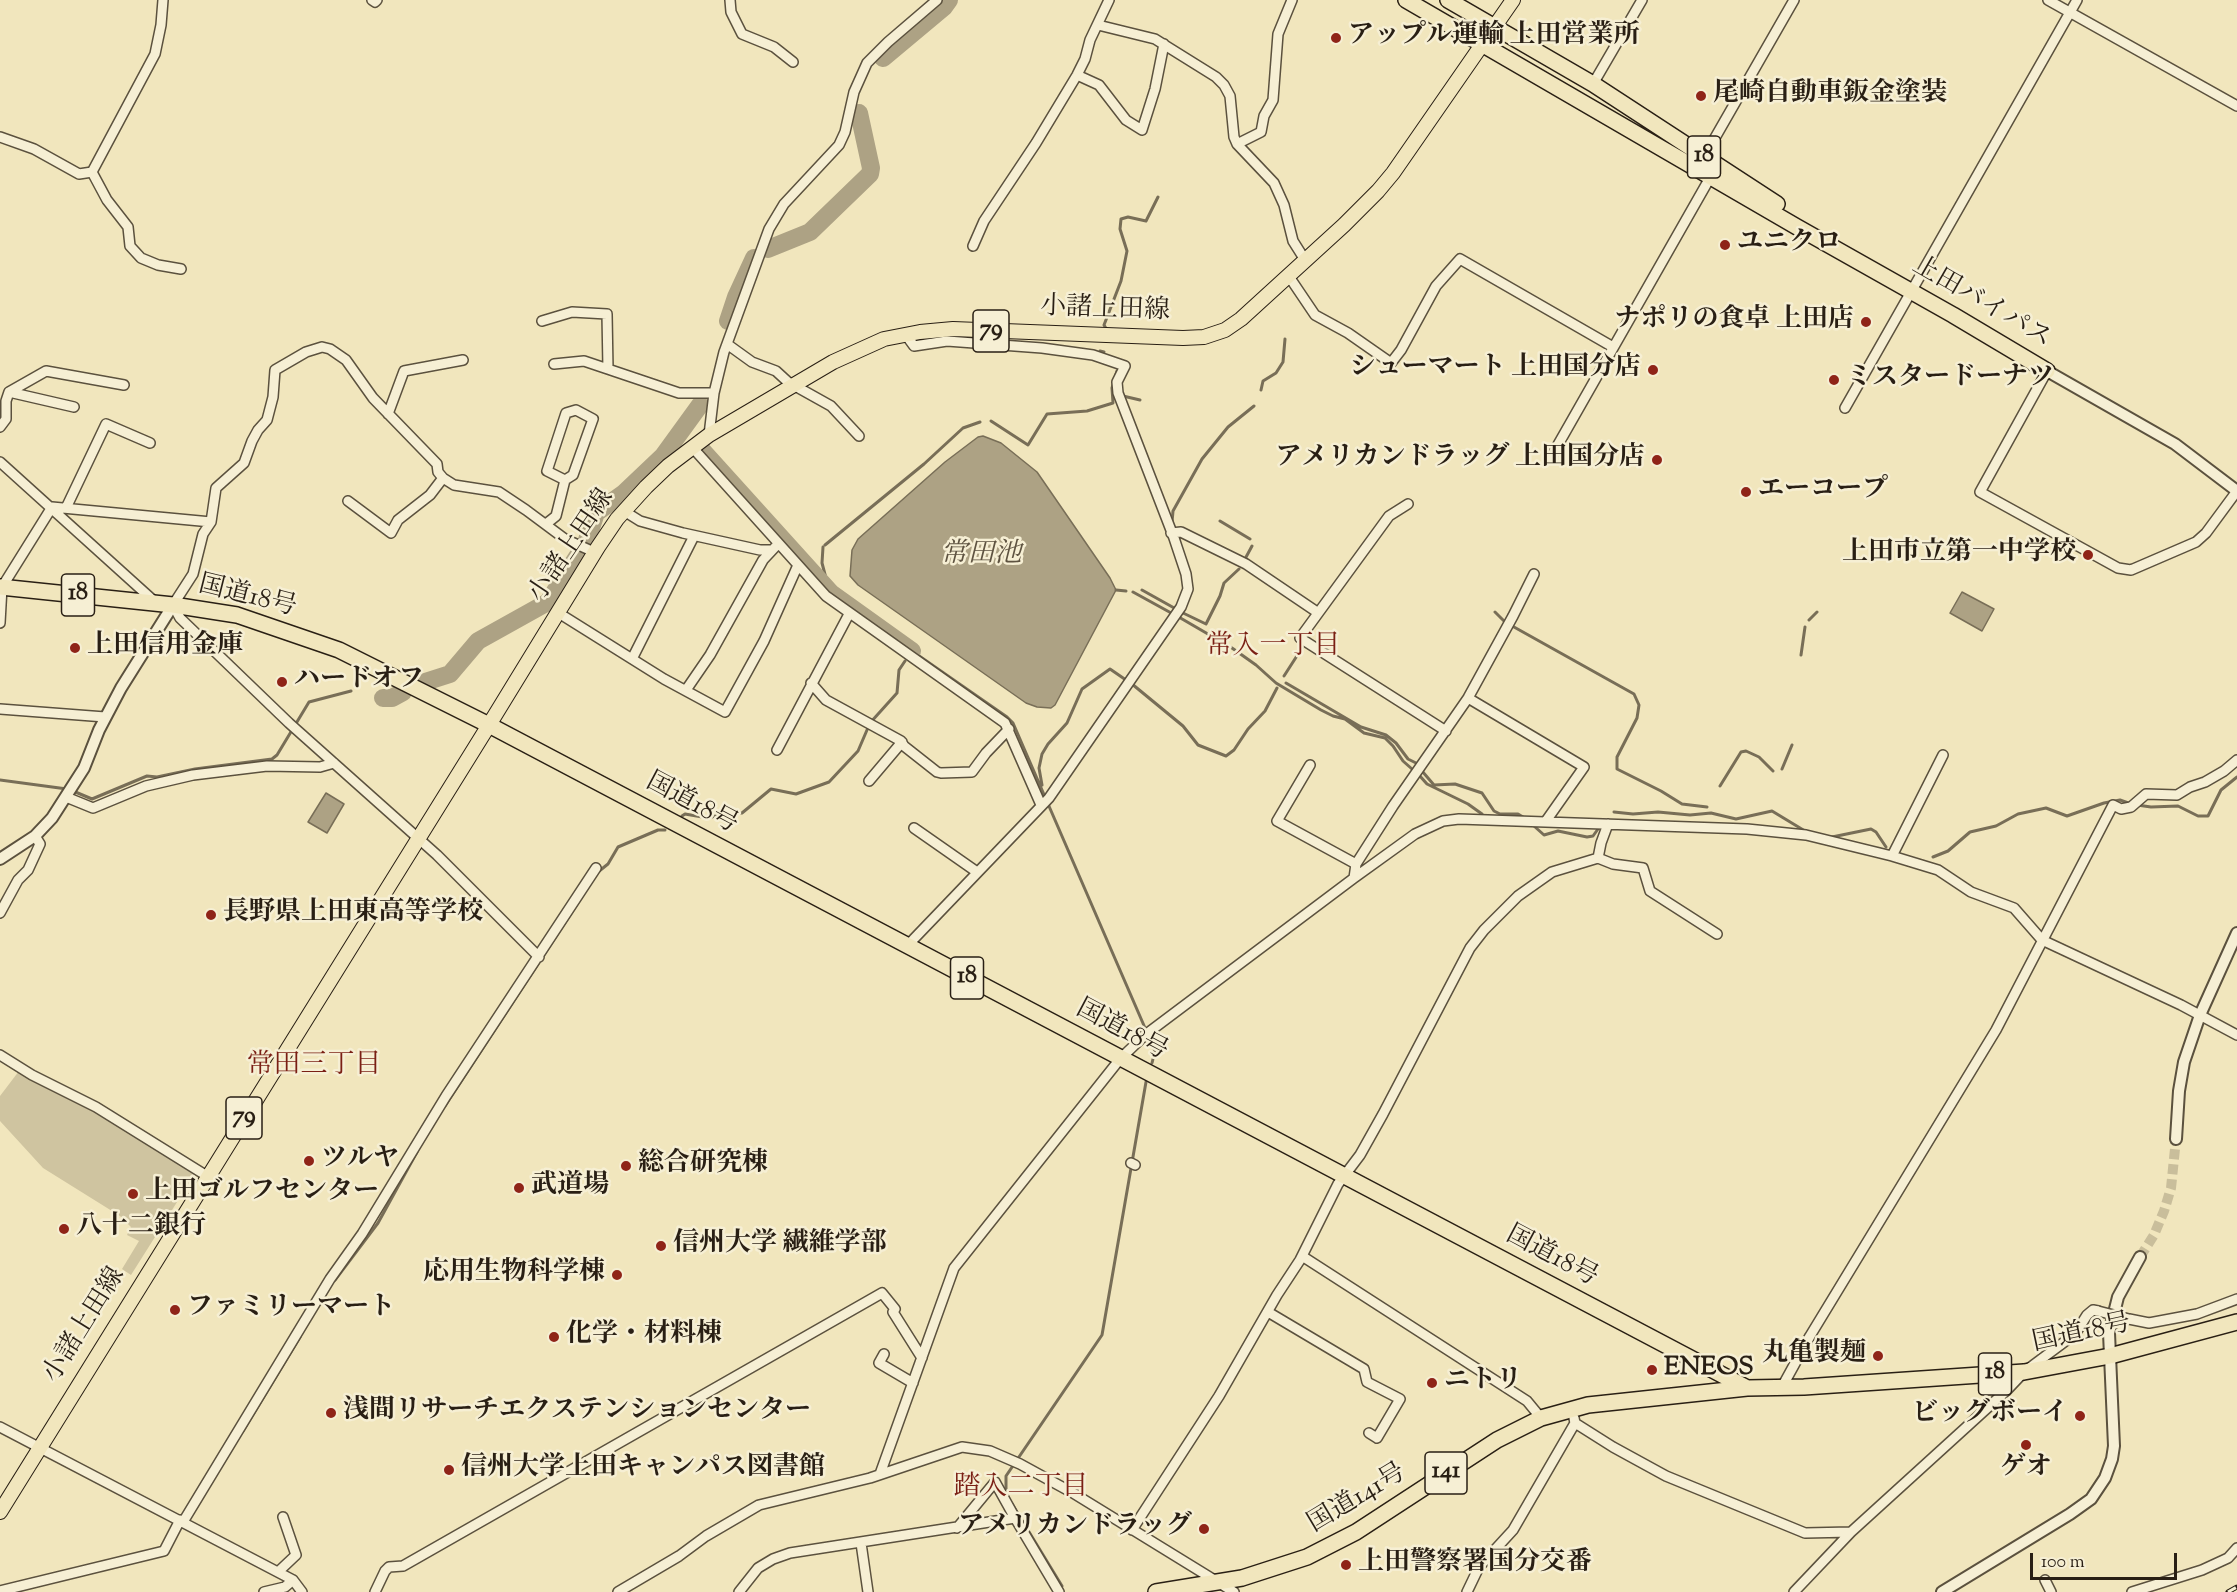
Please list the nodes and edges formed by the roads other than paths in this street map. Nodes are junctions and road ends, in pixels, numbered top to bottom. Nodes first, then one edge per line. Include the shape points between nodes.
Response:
1 (163, 0) edge
2 (730, 0) edge
3 (937, 0) edge
4 (1109, 0) edge
5 (1292, 0) edge
6 (1406, 0) edge
7 (1448, 0) edge
8 (1513, 0) edge
9 (1642, 0) edge
10 (1794, 0) edge
11 (2048, 0) edge
12 (2077, 0) edge
13 (2070, 13) junction
14 (1098, 25) junction
15 (1494, 27) junction
16 (1164, 44) junction
17 (1482, 44) junction
18 (793, 62) dead end
19 (1077, 75) junction
20 (1593, 84) junction
21 (2237, 106) edge
22 (0, 137) edge
23 (1237, 144) junction
24 (1704, 157) junction
25 (92, 172) junction
26 (1711, 176) junction
27 (973, 246) dead end
28 (1305, 260) junction
29 (181, 269) dead end
30 (1288, 276) junction
31 (1913, 289) junction
32 (542, 321) dead end
33 (906, 334) junction
34 (727, 344) junction
35 (1612, 347) junction
36 (464, 360) dead end
37 (554, 364) dead end
38 (608, 369) junction
39 (2047, 371) junction
40 (124, 385) dead end
41 (793, 385) junction
42 (9, 392) junction
43 (714, 393) junction
44 (74, 407) dead end
45 (1845, 408) dead end
46 (388, 414) junction
47 (0, 427) edge
48 (709, 435) junction
49 (859, 436) dead end
50 (150, 443) dead end
51 (692, 447) junction
52 (1551, 458) dead end
53 (0, 462) edge
54 (0, 474) edge
55 (443, 478) junction
56 (565, 480) junction
57 (19, 481) junction
58 (2237, 491) edge
59 (348, 501) dead end
60 (1408, 504) dead end
61 (52, 507) junction
62 (66, 508) junction
63 (624, 511) junction
64 (211, 522) junction
65 (546, 524) junction
66 (1171, 532) junction
67 (694, 536) junction
68 (775, 547) junction
69 (594, 552) junction
70 (798, 565) junction
71 (1534, 574) dead end
72 (1, 587) edge
73 (157, 604) junction
74 (173, 606) junction
75 (557, 612) junction
76 (1317, 612) junction
77 (849, 614) junction
78 (0, 623) edge
79 (632, 659) junction
80 (811, 683) junction
81 (686, 690) junction
82 (1467, 698) junction
83 (0, 709) edge
84 (105, 717) junction
85 (489, 725) junction
86 (1009, 729) junction
87 (1446, 731) junction
88 (902, 742) junction
89 (777, 750) dead end
90 (1943, 755) dead end
91 (2237, 760) edge
92 (334, 763) junction
93 (1310, 765) dead end
94 (869, 781) dead end
95 (69, 793) junction
96 (1044, 802) junction
97 (1546, 821) junction
98 (1608, 824) junction
99 (914, 828) dead end
100 (35, 836) junction
101 (418, 839) junction
102 (1892, 856) junction
103 (1599, 858) junction
104 (0, 859) edge
105 (1356, 864) junction
106 (596, 868) dead end
107 (976, 872) junction
108 (1354, 878) junction
109 (0, 913) edge
110 (2237, 933) edge
111 (1717, 934) dead end
112 (2042, 940) junction
113 (907, 946) junction
114 (539, 957) junction
115 (2200, 1015) junction
116 (2237, 1035) edge
117 (0, 1055) edge
118 (1120, 1059) junction
119 (2176, 1139) tunnel mouth
120 (1344, 1175) junction
121 (207, 1176) junction
122 (1302, 1256) junction
123 (2140, 1257) tunnel mouth
124 (2237, 1299) edge
125 (1268, 1312) junction
126 (2237, 1322) edge
127 (884, 1354) dead end
128 (2110, 1356) junction
129 (922, 1358) junction
130 (2024, 1372) junction
131 (913, 1383) junction
132 (1782, 1387) junction
133 (1747, 1388) junction
134 (1573, 1416) junction
135 (1541, 1418) junction
136 (0, 1427) edge
137 (1369, 1433) dead end
138 (39, 1448) junction
139 (880, 1474) junction
140 (0, 1512) edge
141 (283, 1516) dead end
142 (1015, 1518) junction
143 (181, 1521) junction
144 (957, 1528) junction
145 (1132, 1530) junction
146 (1851, 1532) junction
147 (861, 1543) junction
148 (2237, 1548) edge
149 (278, 1572) junction
150 (293, 1580) junction
151 (2046, 1580) dead end
152 (1216, 1582) junction
153 (0, 1591) edge
154 (264, 1592) edge
155 (302, 1592) edge
156 (375, 1592) edge
157 (619, 1592) edge
158 (739, 1592) edge
159 (868, 1592) edge
160 (1059, 1592) edge
161 (1156, 1592) edge
162 (1234, 1592) edge
163 (1467, 1592) edge
164 (1794, 1592) edge
165 (1942, 1592) edge
166 (2051, 1592) edge
167 (2132, 1592) edge

1 - 25 street via 155,54
2 - 18 street via 731,12 742,34 774,47
3 - 34 street via 867,63 839,145 784,204 769,228
4 - 14 street
5 - 23 street via 1278,34 1273,100 1261,132
6 - 17 highway, 上田バイパス / 18
7 - 15 highway, 上田バイパス / 18
8 - 15 main road, 小諸上田線 / 79
9 - 20 street
10 - 24 street
11 - 13 street
12 - 13 street
13 - 21 street
13 - 31 street
14 - 16 street
14 - 19 street
15 - 17 main road, 小諸上田線 / 79
15 - 20 highway, 上田バイパス / 18
16 - 19 street via 1142,130 1126,120 1099,85
16 - 23 street via 1224,85 1230,96
17 - 26 highway, 上田バイパス / 18
17 - 28 main road, 小諸上田線 / 79 via 1393,173
19 - 27 street via 984,220
20 - 24 highway, 上田バイパス / 18
22 - 25 street via 33,149 79,174
23 - 28 street via 1274,183 1293,242
24 - 31 highway, 上田バイパス / 18
25 - 29 street via 128,227 130,246 141,258
26 - 31 highway, 上田バイパス / 18
26 - 35 street
28 - 30 main road, 小諸上田線 / 79
30 - 33 main road, 小諸上田線 / 79 via 1231,326 1203,337 954,329
30 - 35 street via 1315,315 1391,363 1436,286 1460,259
31 - 39 highway, 上田バイパス / 18
31 - 45 street
32 - 38 street via 572,312 607,314
33 - 41 main road, 小諸上田線 / 79 via 874,343
33 - 66 street via 914,346 947,341 1042,348 1093,355 1125,366 1119,377 1118,393
34 - 41 street
34 - 43 street
35 - 52 street
36 - 46 street via 404,371
37 - 38 street via 584,361
38 - 43 street via 679,393
39 - 58 street via 2175,444
39 - 58 street via 1980,492 2118,568 2131,570 2196,542
40 - 42 street via 46,371
41 - 48 main road, 小諸上田線 / 79
41 - 49 street via 831,406
42 - 44 street
42 - 47 street via 6,419
43 - 48 street
46 - 55 street via 437,464
46 - 64 street via 346,360 330,349 306,352 275,370 267,420 252,441 244,463 216,488
48 - 51 main road, 小諸上田線 / 79
50 - 62 street via 106,424
51 - 63 main road, 小諸上田線 / 79
51 - 68 street
53 - 57 street
54 - 57 street
55 - 59 street via 430,495 398,519 391,533
55 - 65 street via 467,488 499,492
56 - 56 street via 573,475 592,419 576,410 566,414 547,471
56 - 65 street via 556,516
57 - 61 street
60 - 76 street via 1389,516
61 - 62 street
61 - 72 street
61 - 73 street
62 - 64 street
63 - 67 street via 640,521
63 - 69 main road, 小諸上田線 / 79
64 - 74 street via 203,534 193,574
65 - 69 street via 565,539
66 - 76 street via 1181,532 1246,564
66 - 96 street via 1187,580 1181,607
67 - 68 street via 760,550
67 - 79 street
68 - 70 street
68 - 81 street via 762,560 710,655
69 - 75 main road, 小諸上田線 / 79
70 - 77 street
70 - 81 street via 727,711
71 - 82 street
72 - 73 highway, 国道18号 / 18
72 - 78 street
73 - 74 highway, 国道18号 / 18
74 - 84 street
74 - 85 highway, 国道18号 / 18 via 237,615 339,650
74 - 92 street via 180,618
75 - 79 street
75 - 85 main road, 小諸上田線 / 79
76 - 87 street via 1300,638
77 - 80 street
77 - 86 street via 1002,720
79 - 81 street
80 - 88 street via 826,700
80 - 89 street
82 - 87 street
82 - 97 street via 1584,767
83 - 84 street
84 - 95 street via 90,756
85 - 101 main road, 小諸上田線 / 79
85 - 113 highway, 国道18号 / 18
86 - 88 street via 971,772 937,772
86 - 96 street
87 - 105 street
88 - 94 street
90 - 102 street
91 - 112 street via 2177,795 2146,794 2131,807 2121,809 2113,805
92 - 95 street via 193,775 146,786 93,808
92 - 101 street
93 - 105 street via 1277,821
95 - 100 street
96 - 107 street
97 - 98 street
97 - 108 street via 1443,820 1415,834
98 - 102 street via 1806,835
98 - 103 street
99 - 107 street
100 - 104 street
100 - 109 street via 40,844
101 - 114 street
101 - 121 main road, 小諸上田線 / 79
102 - 112 street via 1938,870 1971,892 2014,908
103 - 111 street via 1643,868 1650,891
103 - 120 street via 1552,872 1518,896 1484,930 1470,948 1360,1155
105 - 108 street
106 - 114 street
107 - 113 street
108 - 118 street via 1147,1033
110 - 115 street
112 - 115 street
112 - 132 street via 1996,1030
113 - 118 highway, 国道18号 / 18
114 - 143 street via 437,1110
115 - 116 street
115 - 119 street via 2182,1072
117 - 121 street via 96,1107
118 - 120 highway, 国道18号 / 18
118 - 129 street via 957,1262
120 - 122 street
120 - 133 highway, 国道18号 / 18
121 - 138 main road, 小諸上田線 / 79
122 - 125 street
122 - 135 street via 1527,1401
123 - 128 street via 2115,1306 2109,1333
124 - 130 street, bridge via 2197,1314 2149,1323 2093,1310 2075,1334
125 - 137 street via 1364,1369 1367,1382 1400,1399 1377,1438
125 - 145 street
126 - 128 highway, 国道18号 / 18
127 - 131 street via 879,1363
128 - 130 highway, 国道18号 / 18
128 - 165 street via 2114,1446 2105,1478 2091,1499
129 - 131 street
129 - 156 street via 882,1293 403,1566 389,1567
130 - 132 highway, 国道18号 / 18
130 - 146 street
131 - 139 street
132 - 133 highway, 国道18号 / 18
133 - 134 highway, 国道141号 / 141 via 1588,1405
134 - 135 highway, 国道141号 / 141
134 - 146 street via 1613,1447 1666,1476 1806,1533
134 - 163 street via 1513,1530 1479,1567
135 - 152 highway, 国道141号 / 141 via 1485,1446 1332,1546 1283,1566
136 - 138 street
138 - 140 main road, 小諸上田線 / 79
138 - 143 street
139 - 145 street via 962,1447 990,1451 1020,1464
139 - 157 street via 759,1505
141 - 149 street via 296,1555
142 - 144 street
142 - 144 street via 994,1482
142 - 160 street
143 - 149 street
143 - 153 street via 164,1551
144 - 147 street
145 - 152 street
146 - 164 street
147 - 158 street via 782,1556 758,1568
147 - 159 street
148 - 167 street via 2228,1558 2202,1570
149 - 150 street
150 - 154 street via 285,1587
150 - 155 street
151 - 166 street
152 - 161 highway, 国道141号 / 141
152 - 162 street

